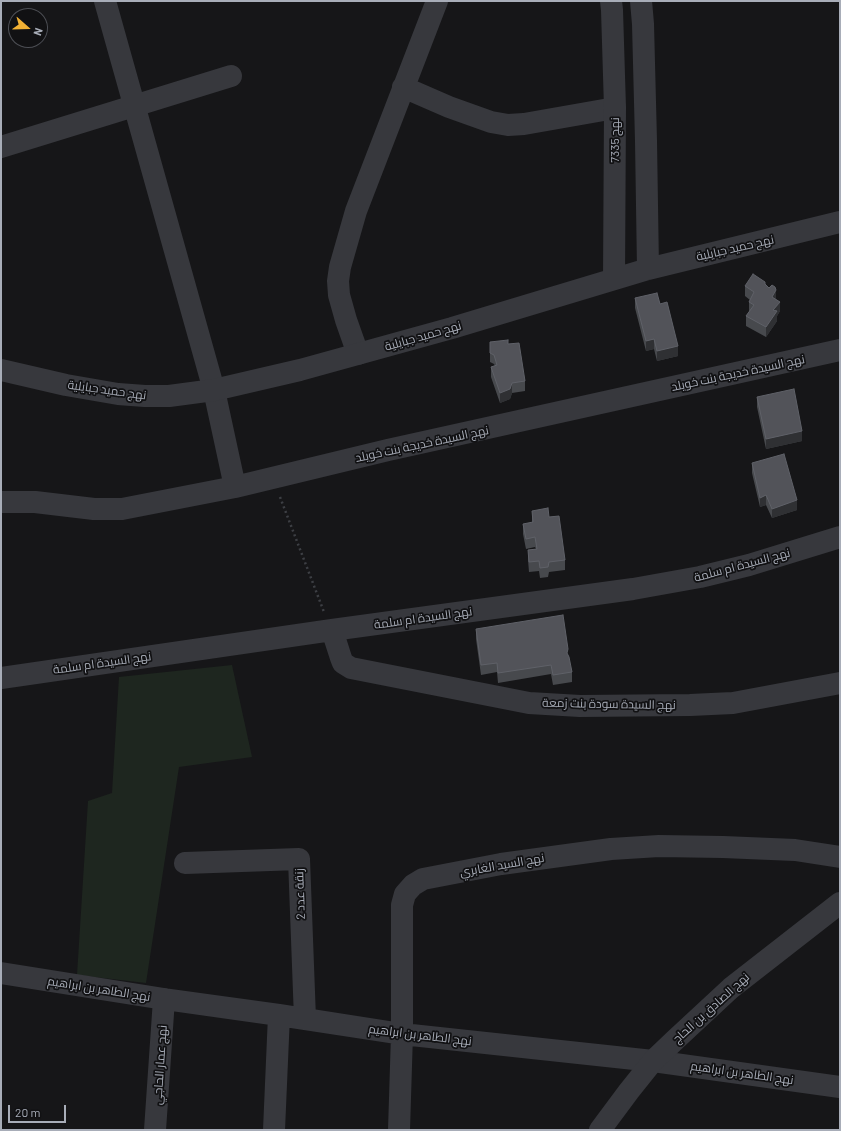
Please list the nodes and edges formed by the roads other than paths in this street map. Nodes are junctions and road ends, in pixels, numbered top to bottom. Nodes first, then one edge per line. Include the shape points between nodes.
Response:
1 (105, 1) edge
2 (437, 1) edge
3 (611, 1) edge
4 (641, 1) edge
5 (231, 76) dead end
6 (403, 87) junction
7 (135, 106) junction
8 (615, 108) junction
9 (1, 147) edge
10 (840, 222) edge
11 (648, 269) junction
12 (614, 279) junction
13 (840, 350) edge
14 (358, 354) junction
15 (1, 370) edge
16 (214, 390) junction
17 (235, 487) junction
18 (1, 502) edge
19 (840, 537) edge
20 (332, 630) junction
21 (1, 678) edge
22 (840, 683) edge
23 (840, 857) edge
24 (185, 863) dead end
25 (840, 903) edge
26 (1, 973) edge
27 (164, 1000) junction
28 (278, 1015) junction
29 (305, 1019) junction
30 (402, 1034) junction
31 (653, 1061) junction
32 (840, 1087) edge
33 (155, 1130) edge
34 (274, 1130) edge
35 (399, 1130) edge
36 (600, 1130) edge

1 - 7 street
2 - 6 street
3 - 8 street, نهج 7335
4 - 11 street
5 - 7 street
6 - 8 street via 449,107 491,122 508,125
6 - 14 street via 356,210 340,267 339,295
7 - 9 street
7 - 16 street
8 - 12 street, نهج 7335
10 - 11 street, نهج حميد جبايلية
11 - 12 street, نهج حميد جبايلية
12 - 14 street, نهج حميد جبايلية
13 - 17 street, نهج السيدة خديجة بنت خويلد via 388,450
14 - 16 street, نهج حميد جبايلية
15 - 16 street, نهج حميد جبايلية via 138,396 169,396
16 - 17 street
17 - 18 street, نهج السيدة خديجة بنت خويلد via 122,509
19 - 20 street, نهج السيدة ام سلمة via 749,565 632,590
20 - 21 street, نهج السيدة ام سلمة
20 - 22 street, نهج السيدة سودة بنت زمعة via 340,658 351,668 529,703 580,706 733,703
23 - 30 street, نهج السيد الغابري via 795,850 651,846 560,855 424,879 413,884 405,894 402,905
24 - 29 street, زنقة عدد 2 via 299,859
25 - 31 street, نهج الصادق بن الحاج via 731,988
26 - 27 street, نهج الطاهر بن ابراهيم
27 - 28 street, نهج الطاهر بن ابراهيم
27 - 33 street, نهج عمار الحاجي
28 - 29 street, نهج الطاهر بن ابراهيم
28 - 34 street
29 - 30 street, نهج الطاهر بن ابراهيم
30 - 31 street, نهج الطاهر بن ابراهيم
30 - 35 street, نهج السيد الغابري
31 - 32 street, نهج الطاهر بن ابراهيم
31 - 36 street, نهج الصادق بن الحاج

